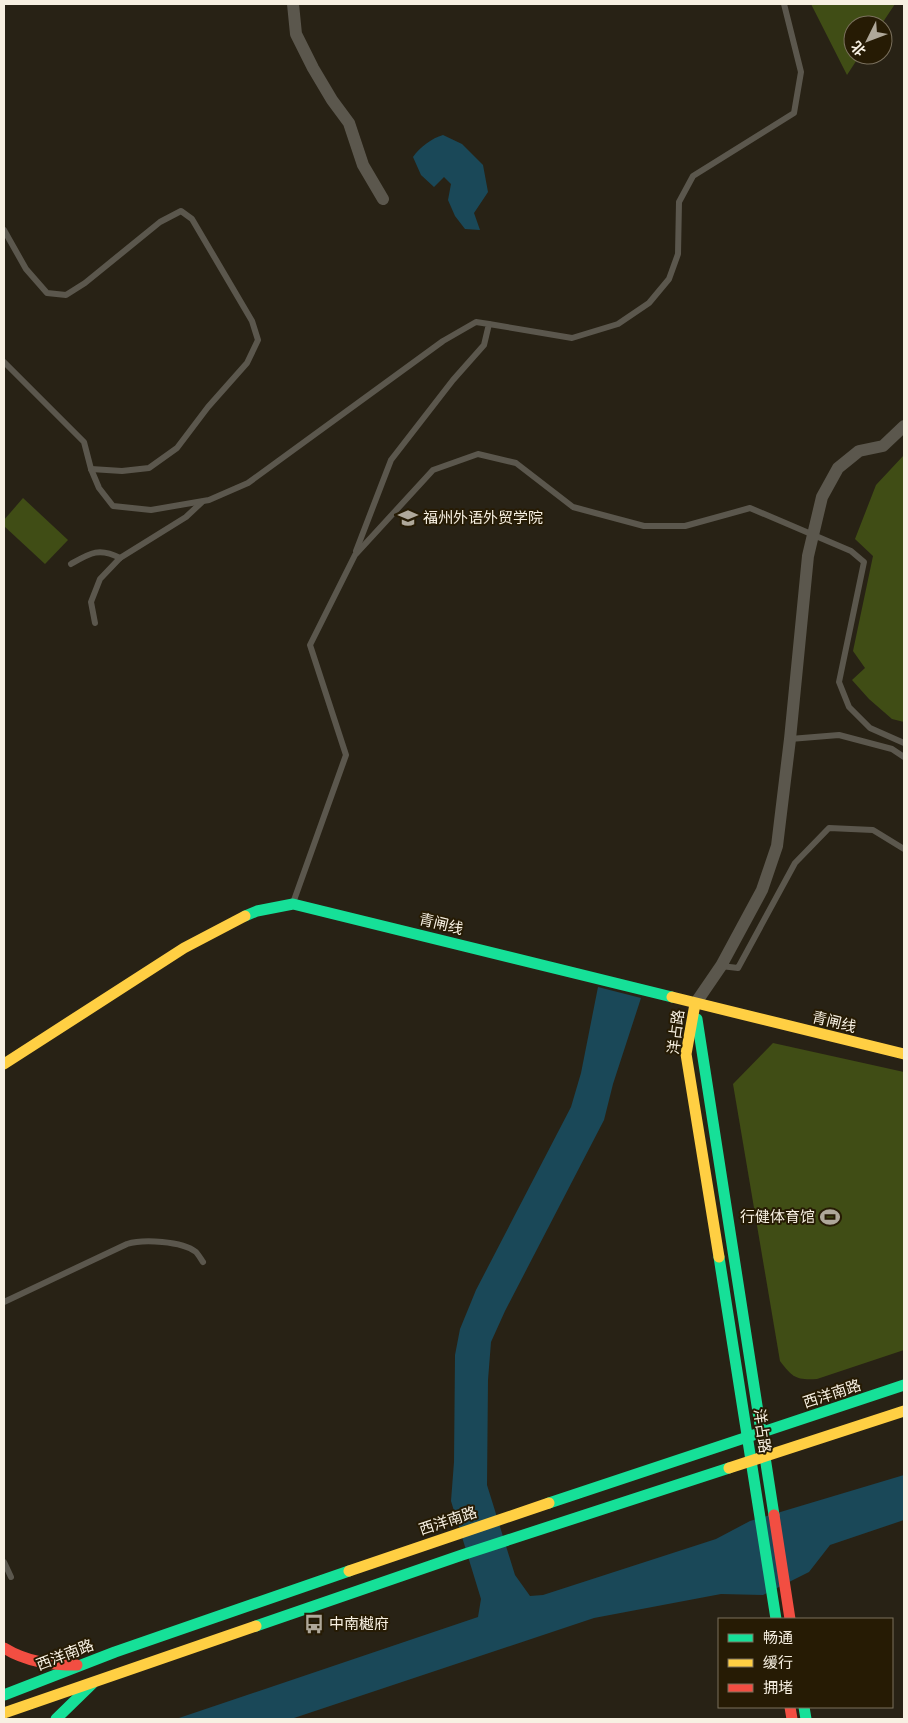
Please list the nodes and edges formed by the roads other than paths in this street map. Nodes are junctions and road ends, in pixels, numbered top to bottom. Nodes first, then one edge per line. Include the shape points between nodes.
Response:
1 (293, 4) edge
2 (784, 4) edge
3 (383, 198) dead end
4 (4, 230) edge
5 (489, 324) junction
6 (4, 362) edge
7 (904, 426) edge
8 (91, 469) junction
9 (203, 501) junction
10 (355, 555) junction
11 (120, 558) junction
12 (71, 564) dead end
13 (95, 623) dead end
14 (790, 739) junction
15 (904, 743) edge
16 (904, 757) edge
17 (904, 849) edge
18 (293, 904) junction
19 (721, 966) junction
20 (695, 1004) junction
21 (904, 1054) edge
22 (4, 1064) edge
23 (203, 1262) dead end
24 (4, 1302) edge
25 (904, 1385) edge
26 (904, 1411) edge
27 (761, 1434) junction
28 (748, 1438) junction
29 (765, 1457) junction
30 (752, 1461) junction
31 (4, 1562) edge
32 (11, 1577) dead end
33 (776, 1618) edge
34 (790, 1618) edge
35 (4, 1648) edge
36 (82, 1665) junction
37 (94, 1682) junction
38 (4, 1693) edge
39 (10, 1714) edge
40 (56, 1719) edge

1 - 3 street via 296,34 332,100 349,123 363,165
2 - 5 lane via 801,72 794,113 693,176 679,202 678,254 669,280 649,303 618,324 572,338
4 - 8 lane via 26,269 48,293 66,295 160,222 180,211 192,218 252,321 258,340 247,363 176,448 149,468 122,471
5 - 9 lane via 476,322 443,341 248,483
5 - 10 lane via 484,345 391,460
6 - 8 lane via 84,442
7 - 14 street via 883,446 858,451 838,468 822,497 808,556
8 - 9 lane via 99,488 113,506 151,510
9 - 11 lane via 186,517
10 - 15 lane via 433,470 478,454 516,464 572,507 644,526 685,526 750,508 851,551 864,562 839,682 849,707 870,728
10 - 18 lane via 310,645 346,755
11 - 12 lane via 92,552
11 - 13 lane via 100,579 91,602
14 - 16 lane via 839,735 892,749
14 - 19 street via 777,846 762,890
17 - 19 lane via 873,830 829,828 795,863 738,968
18 - 20 main road, 青闸线
18 - 22 main road, 青闸线 via 256,911 184,948
19 - 20 street
20 - 21 main road, 青闸线
20 - 27 main road, 洋占路
20 - 28 main road, 洋占路 via 686,1054
23 - 24 lane via 196,1252 183,1246 136,1241
25 - 27 main road, 西洋南路
26 - 29 main road
27 - 28 main road, 西洋南路
27 - 29 main road, 洋占路
28 - 30 main road, 洋占路
28 - 36 main road, 西洋南路 via 456,1534
29 - 30 main road
29 - 34 main road, 洋占路
30 - 33 main road, 洋占路
30 - 37 main road via 462,1554
31 - 32 lane
35 - 36 main road via 35,1662
36 - 38 main road, 西洋南路
37 - 39 main road
37 - 40 main road
38 - 39 main road

